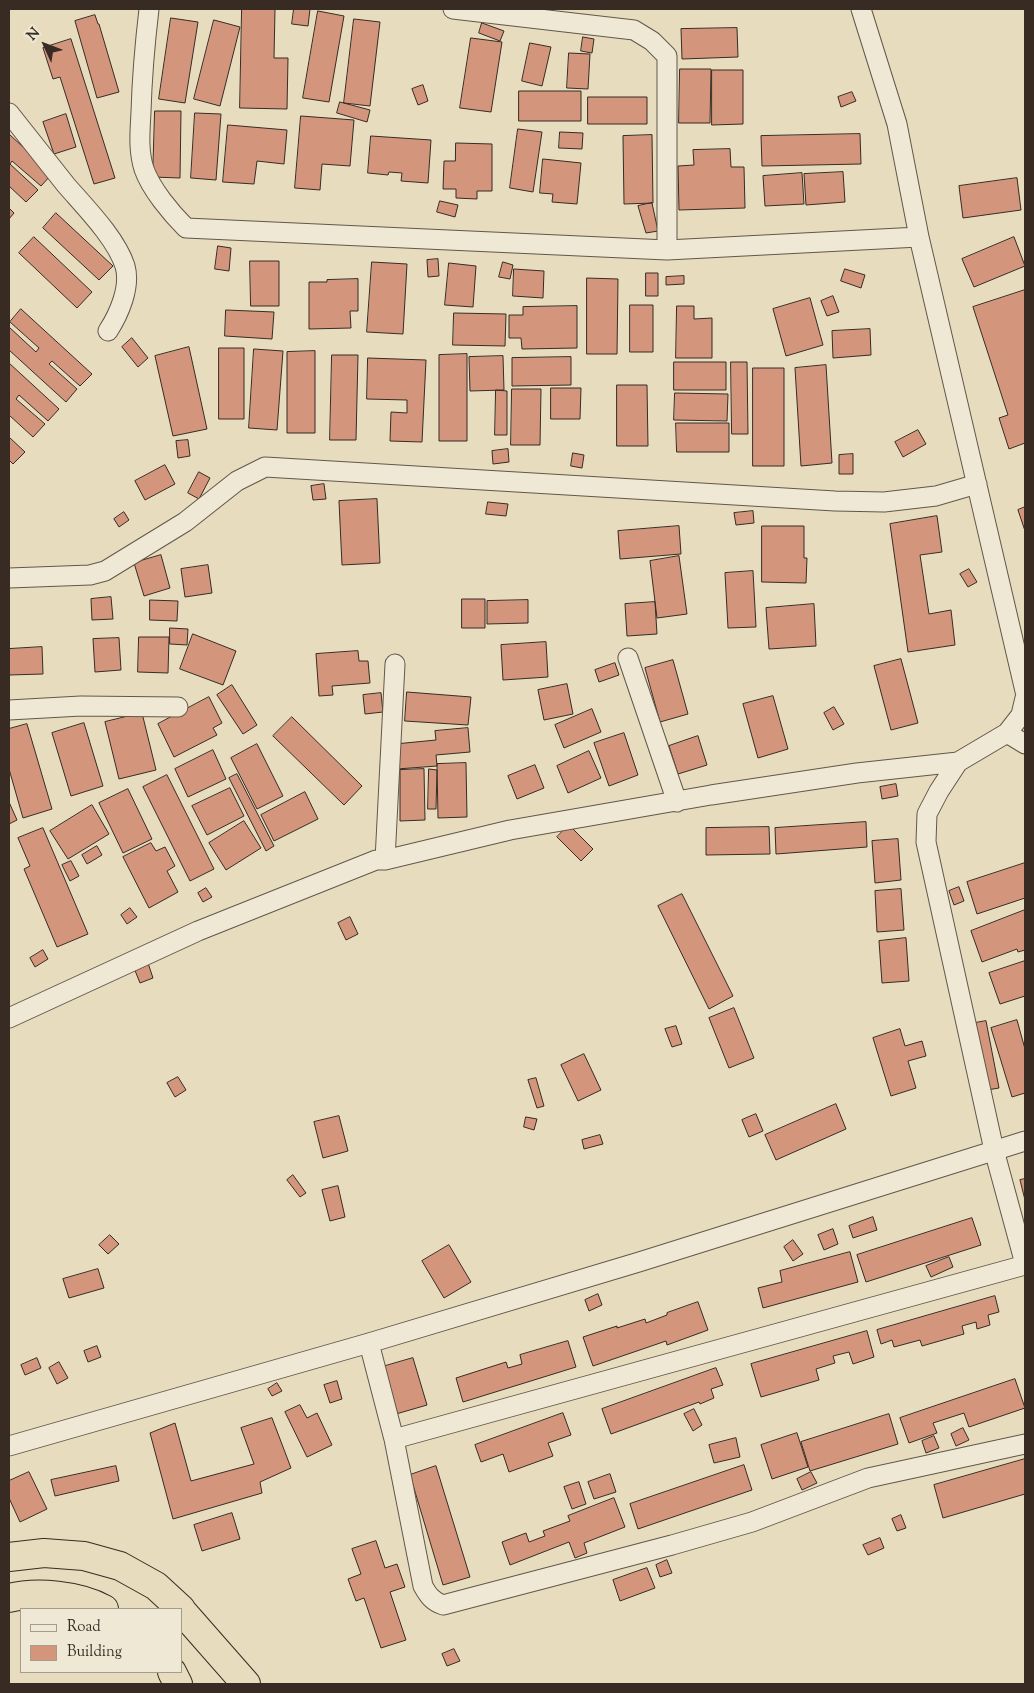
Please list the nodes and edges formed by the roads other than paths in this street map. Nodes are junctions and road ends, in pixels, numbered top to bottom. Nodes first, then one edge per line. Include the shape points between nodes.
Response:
1 (150, 9) edge
2 (453, 9) edge
3 (861, 9) edge
4 (9, 113) edge
5 (919, 237) junction
6 (667, 250) junction
7 (108, 331) dead end
8 (977, 484) junction
9 (9, 578) edge
10 (628, 658) dead end
11 (395, 664) dead end
12 (1025, 691) edge
13 (1025, 698) edge
14 (178, 707) dead end
15 (9, 710) edge
16 (1007, 733) junction
17 (1025, 744) edge
18 (958, 762) junction
19 (677, 802) junction
20 (385, 860) junction
21 (9, 1018) edge
22 (1025, 1141) edge
23 (994, 1150) junction
24 (1022, 1238) edge
25 (1025, 1264) edge
26 (368, 1343) junction
27 (394, 1440) junction
28 (1025, 1444) edge
29 (9, 1446) edge
30 (9, 1557) edge
31 (9, 1598) edge
32 (102, 1608) edge
33 (180, 1608) edge
34 (182, 1610) edge
35 (246, 1684) edge

1 - 6 street via 142,72 139,151 145,171 157,192 186,228
2 - 6 street via 634,30 667,56
3 - 5 street via 897,124
4 - 7 street via 90,212 115,246 125,267 126,292
5 - 6 street
5 - 8 street
8 - 9 street via 936,496 854,502 265,467 237,481 185,522 105,572
8 - 12 street
10 - 19 street
11 - 20 street
13 - 16 street via 1021,715
14 - 15 street via 81,706
16 - 17 street
16 - 18 street
18 - 19 street via 857,773
18 - 23 street via 927,814 926,842
19 - 20 street via 510,830
20 - 21 street via 376,860 238,914
22 - 23 street
23 - 24 street
23 - 26 street via 649,1259
24 - 25 street
25 - 27 street
26 - 27 street
26 - 29 street
27 - 28 street via 423,1586 435,1602 443,1605 752,1522 868,1478
30 - 33 highway via 54,1553 84,1556 120,1566 156,1586
31 - 32 highway via 53,1594
34 - 35 highway

